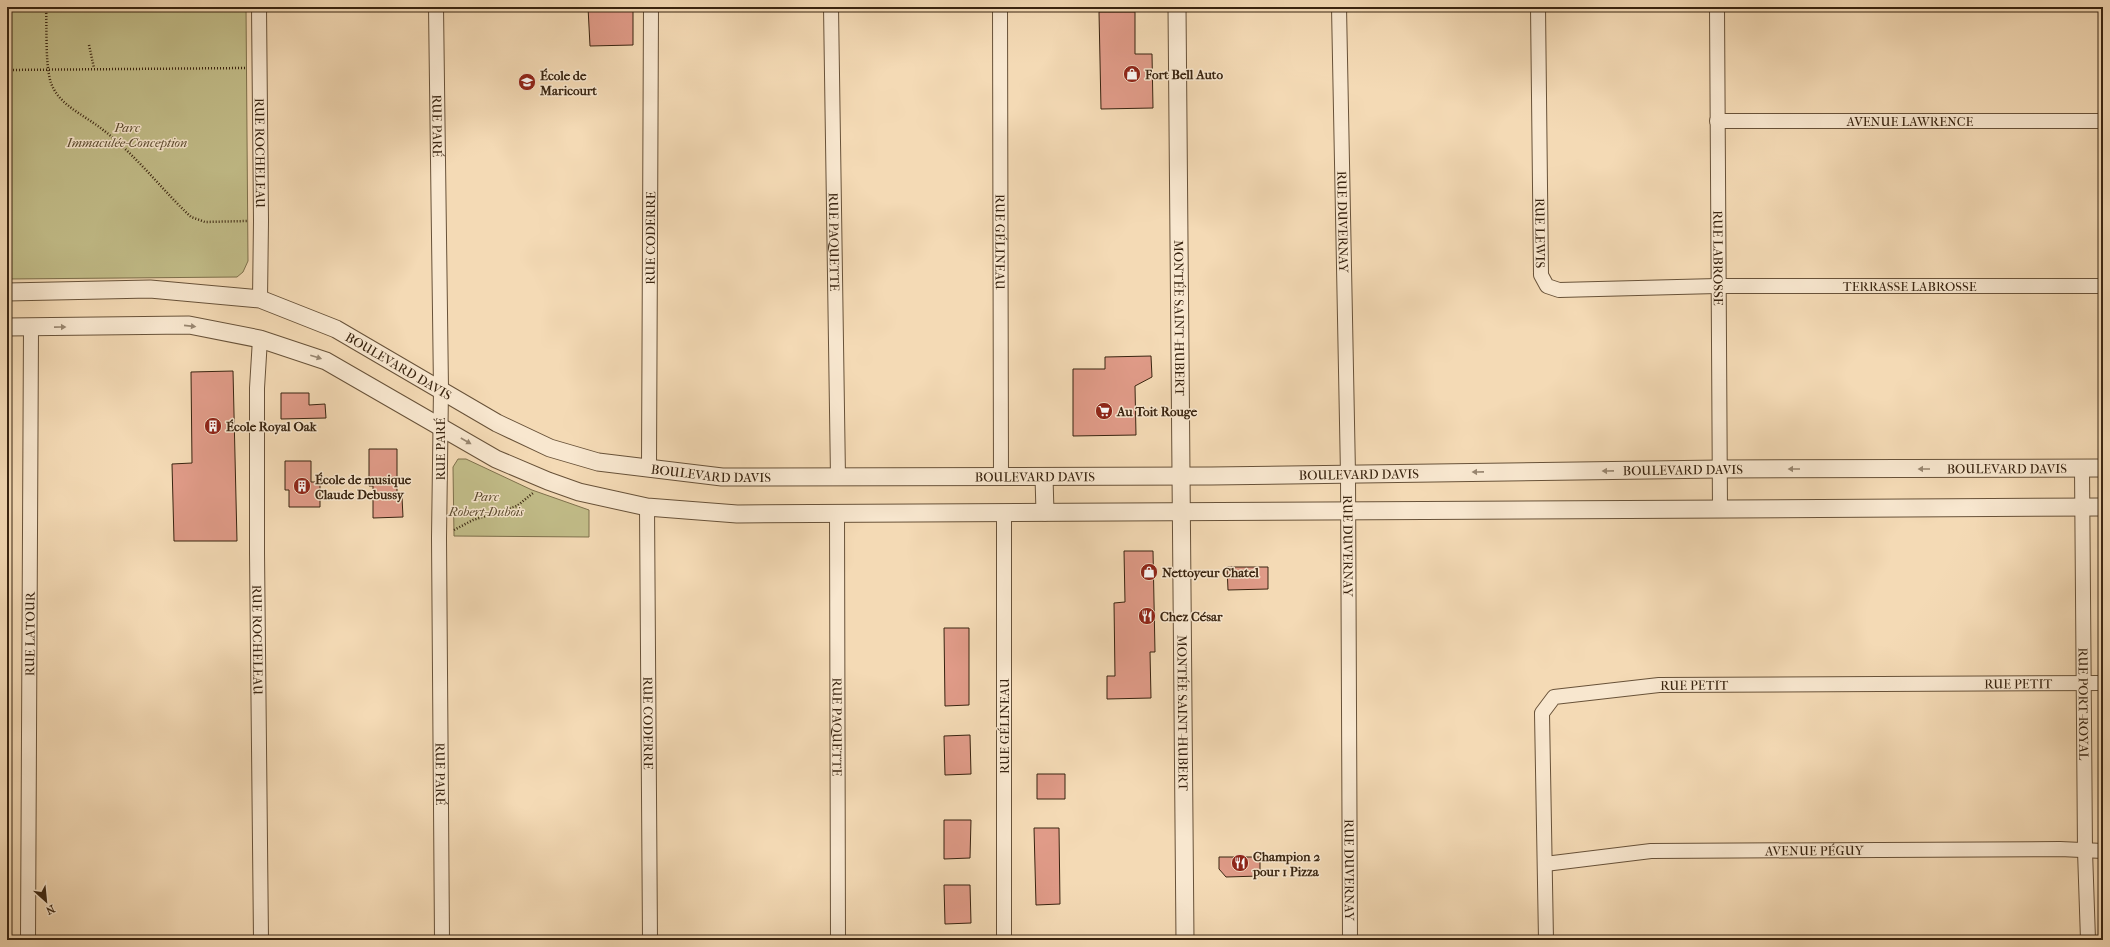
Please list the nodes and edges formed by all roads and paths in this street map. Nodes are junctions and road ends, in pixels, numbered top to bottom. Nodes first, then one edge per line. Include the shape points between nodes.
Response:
1 (46, 7) edge
2 (259, 7) edge
3 (436, 7) edge
4 (651, 7) edge
5 (831, 7) edge
6 (1000, 7) edge
7 (1177, 7) edge
8 (1339, 7) edge
9 (1538, 7) edge
10 (1717, 7) edge
11 (89, 46) dead end
12 (94, 68) junction
13 (260, 68) junction
14 (7, 70) edge
15 (48, 70) junction
16 (2103, 120) edge
17 (1717, 121) junction
18 (261, 221) junction
19 (1717, 286) junction
20 (2103, 286) edge
21 (7, 292) edge
22 (260, 299) junction
23 (7, 327) edge
24 (31, 328) junction
25 (260, 339) junction
26 (441, 389) junction
27 (439, 426) junction
28 (649, 468) junction
29 (2082, 468) junction
30 (2103, 468) edge
31 (1719, 470) junction
32 (1348, 474) junction
33 (1181, 476) junction
34 (838, 477) junction
35 (1001, 477) junction
36 (1044, 477) junction
37 (548, 481) junction
38 (647, 507) junction
39 (2083, 507) junction
40 (2103, 507) edge
41 (1720, 509) junction
42 (1004, 512) junction
43 (1046, 512) junction
44 (1182, 512) junction
45 (1348, 512) junction
46 (837, 514) junction
47 (439, 538) junction
48 (2083, 683) junction
49 (2103, 683) edge
50 (2103, 851) edge
51 (2085, 852) junction
52 (1545, 864) junction
53 (28, 940) edge
54 (261, 940) edge
55 (442, 940) edge
56 (650, 940) edge
57 (838, 940) edge
58 (1004, 940) edge
59 (1185, 940) edge
60 (1350, 940) edge
61 (1546, 940) edge
62 (2088, 940) edge

1 - 15 path
2 - 13 street, RUE ROCHELEAU
3 - 26 street, RUE PARÉ
4 - 28 street, RUE CODERRE
5 - 34 street, RUE PAQUETTE
6 - 35 street, RUE GÉLINEAU
7 - 33 street, MONTÉE SAINT-HUBERT
8 - 32 street, RUE DUVERNAY
9 - 19 street, RUE LEWIS via 1541,275 1547,286 1559,290
10 - 17 street, RUE LABROSSE
11 - 12 path
12 - 13 path
12 - 15 path
13 - 18 street, RUE ROCHELEAU
14 - 15 path
15 - 18 path via 56,94 68,106 116,138 191,217 205,222
16 - 17 street, AVENUE LAWRENCE
17 - 19 street, RUE LABROSSE
18 - 22 street, RUE ROCHELEAU
19 - 20 street, TERRASSE LABROSSE
19 - 31 street, RUE LABROSSE
21 - 22 street, BOULEVARD DAVIS via 150,289
22 - 26 street, BOULEVARD DAVIS via 336,329
23 - 24 street
24 -> 25 street via 189,325
24 - 53 street, RUE LATOUR
25 -> 27 street via 326,360
25 - 54 street, RUE ROCHELEAU via 257,553
26 - 27 street, RUE PARÉ
26 - 28 street, BOULEVARD DAVIS via 498,423 550,448 598,462
27 -> 37 street via 496,459
27 - 47 street, RUE PARÉ
28 - 34 street, BOULEVARD DAVIS via 722,478
29 - 30 street, BOULEVARD DAVIS
29 -> 31 street, BOULEVARD DAVIS
29 - 39 street, RUE PORT-ROYAL
31 -> 32 street, BOULEVARD DAVIS
31 - 41 street, RUE LABROSSE
32 - 33 street, BOULEVARD DAVIS
32 - 45 street, RUE DUVERNAY
33 - 36 street, BOULEVARD DAVIS
33 - 44 street, MONTÉE SAINT-HUBERT
34 - 35 street, BOULEVARD DAVIS
35 - 36 street, BOULEVARD DAVIS
36 - 43 street
37 - 38 street via 579,492
37 - 47 path via 518,506 473,520
38 - 46 street via 736,514
38 - 56 street, RUE CODERRE
39 - 40 street
39 - 41 street
39 - 48 street, RUE PORT-ROYAL
41 - 45 street
42 - 43 street
42 - 46 street
42 - 58 street, RUE GÉLINEAU
43 - 44 street
44 - 45 street
44 - 59 street, MONTÉE SAINT-HUBERT
45 - 60 street, RUE DUVERNAY
46 - 57 street, RUE PAQUETTE
47 - 55 street, RUE PARÉ
48 - 49 street, RUE PETIT
48 - 51 street, RUE PORT-ROYAL
48 - 52 street, RUE PETIT via 1659,685 1554,697 1542,713
50 - 51 street, AVENUE PÉGUY
51 - 52 street, AVENUE PÉGUY via 2060,849 1651,851
51 - 62 street, RUE PORT-ROYAL
52 - 61 street, RUE PETIT

